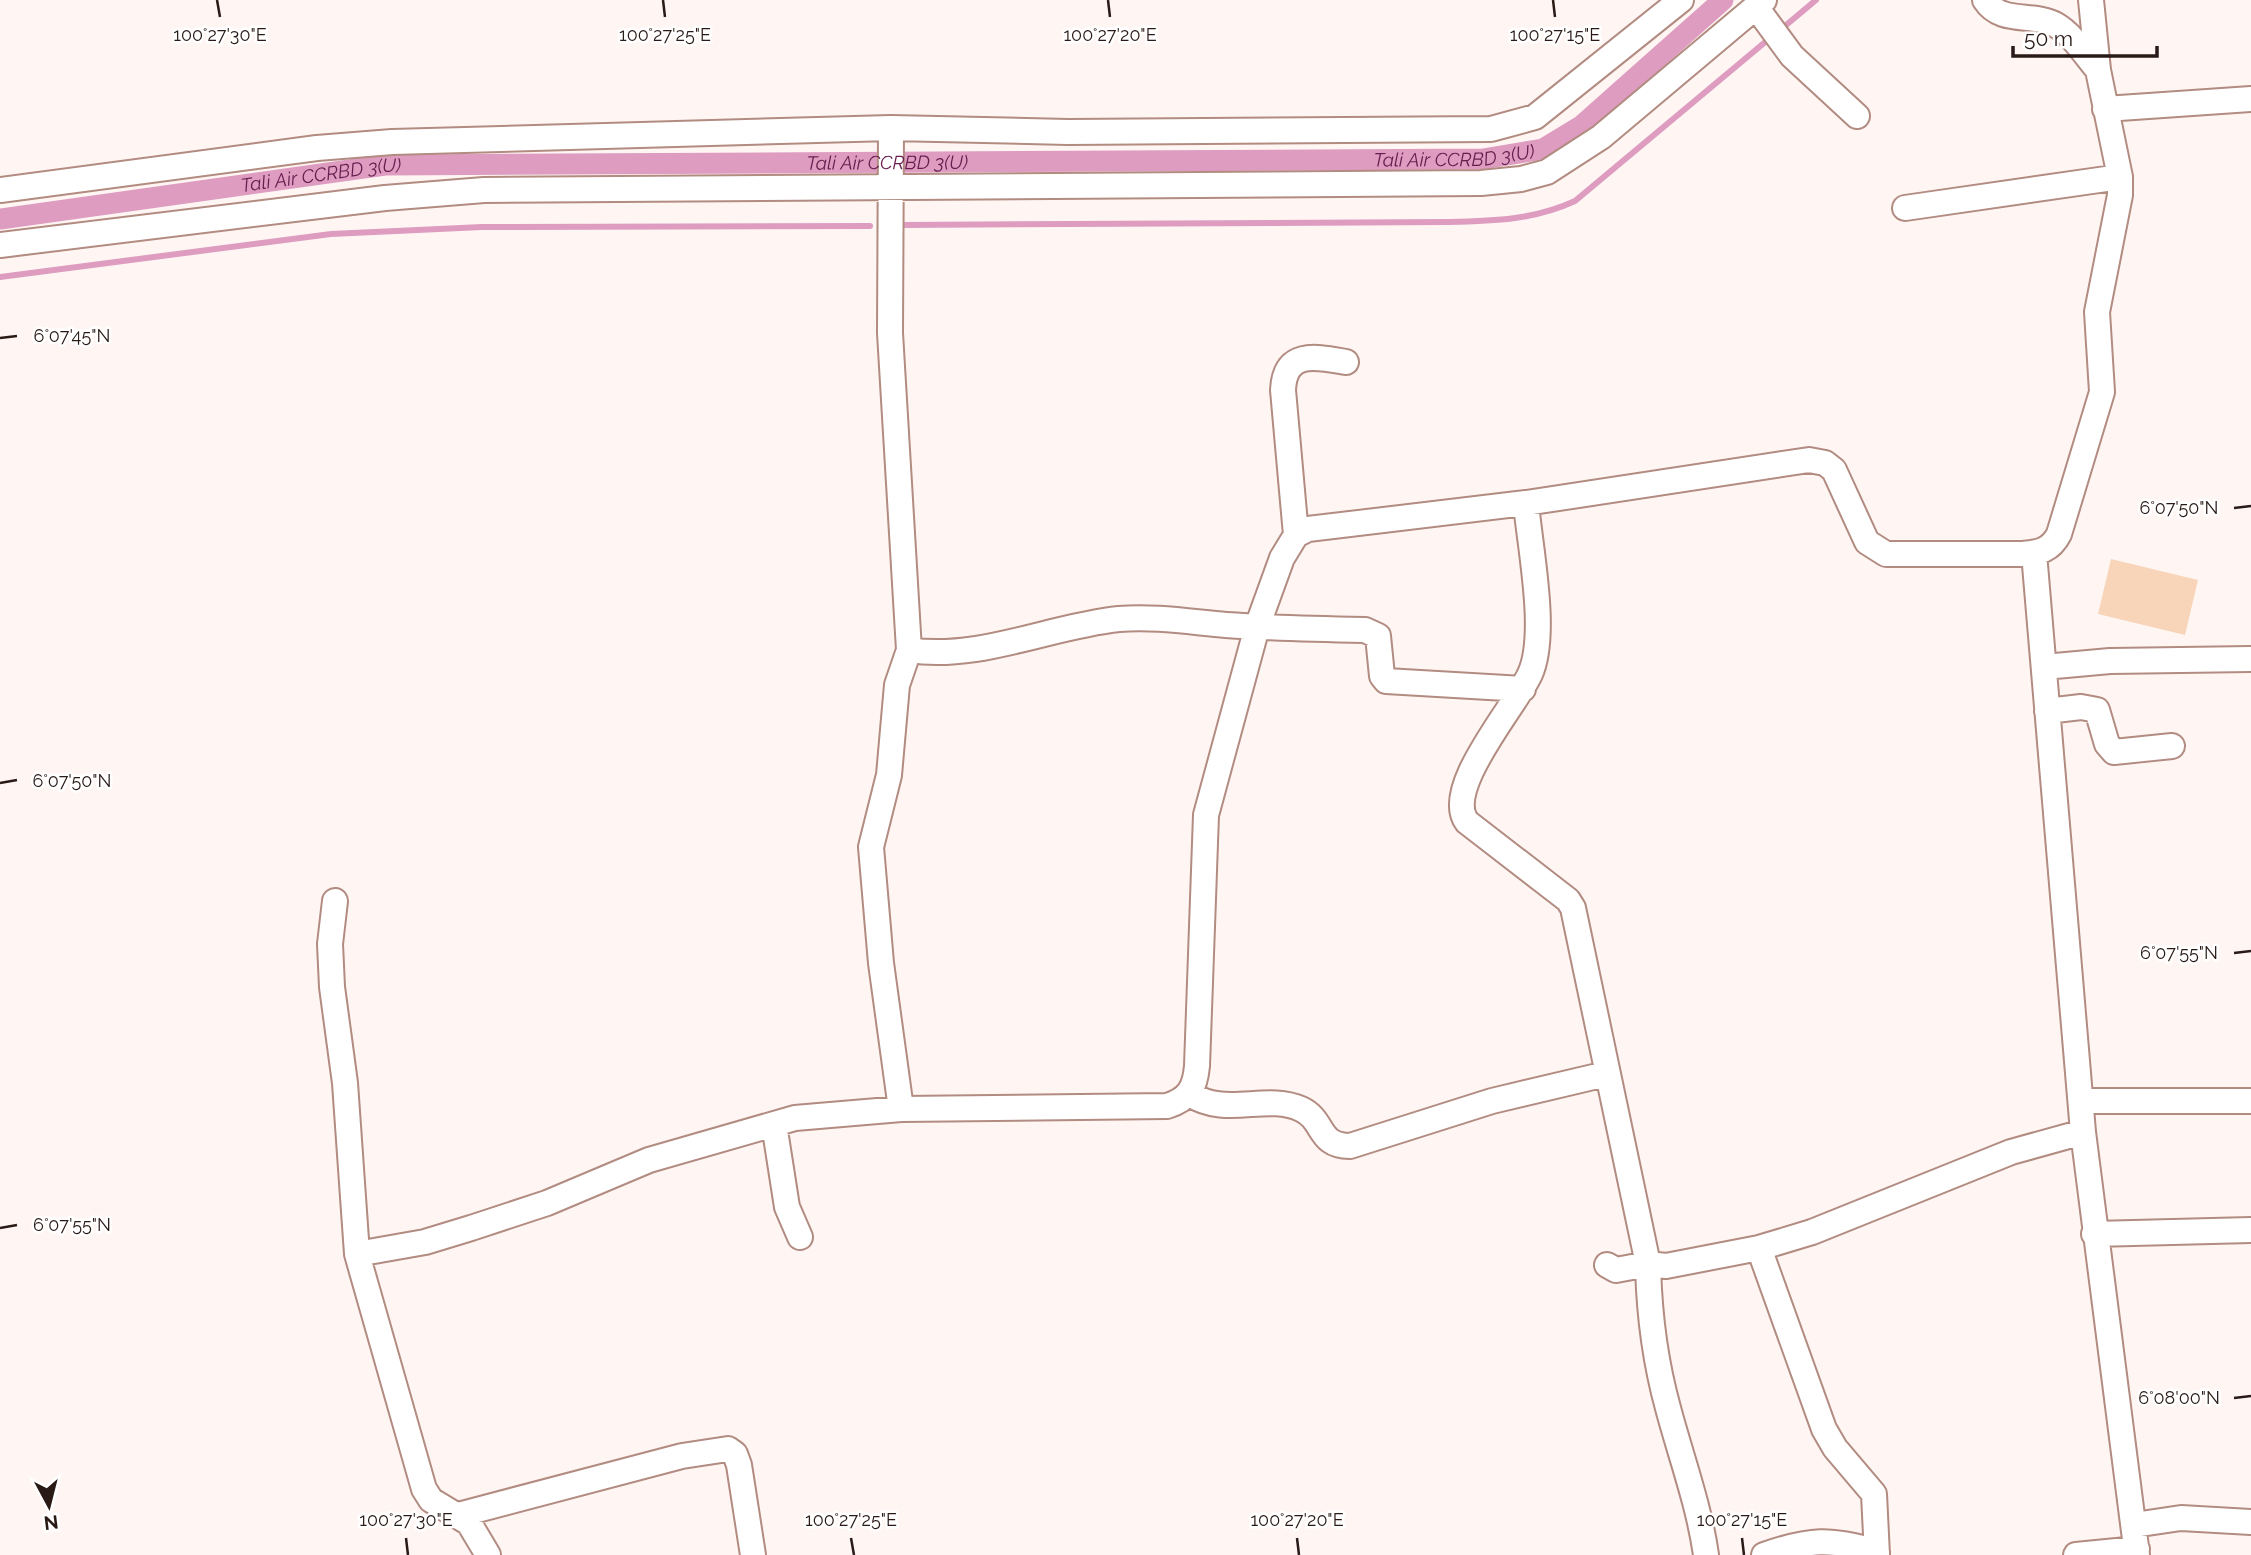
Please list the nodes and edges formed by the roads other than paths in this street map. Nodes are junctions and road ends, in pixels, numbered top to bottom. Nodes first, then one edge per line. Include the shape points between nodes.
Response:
1 (1681, 0) edge
2 (1985, 0) edge
3 (2091, 0) edge
4 (1767, 19) edge
5 (2098, 70) junction
6 (2251, 99) edge
7 (2105, 109) junction
8 (1857, 117) dead end
9 (890, 136) junction
10 (2120, 177) junction
11 (890, 178) junction
12 (0, 190) edge
13 (1905, 208) dead end
14 (0, 245) edge
15 (1346, 362) dead end
16 (1526, 503) junction
17 (1296, 535) junction
18 (2034, 553) junction
19 (1257, 627) junction
20 (909, 650) junction
21 (2251, 659) edge
22 (2043, 667) junction
23 (1523, 689) junction
24 (2047, 710) junction
25 (2172, 746) dead end
26 (335, 901) dead end
27 (1606, 1074) junction
28 (1190, 1094) junction
29 (2082, 1101) junction
30 (2251, 1101) edge
31 (901, 1109) junction
32 (774, 1124) junction
33 (2083, 1132) junction
34 (2251, 1230) edge
35 (2094, 1234) junction
36 (800, 1237) dead end
37 (1759, 1248) junction
38 (357, 1254) junction
39 (1647, 1264) junction
40 (1607, 1265) dead end
41 (458, 1515) junction
42 (2251, 1522) edge
43 (2134, 1525) junction
44 (2137, 1552) edge
45 (1877, 1554) edge
46 (488, 1555) edge
47 (753, 1555) edge
48 (1706, 1555) edge
49 (1764, 1555) edge
50 (2076, 1555) edge

1 - 9 street via 1535,117 1491,129
2 - 5 street via 2008,17 2053,24
3 - 5 street
4 - 8 street
4 - 11 street via 1601,137 1547,172 1521,179 1481,183
5 - 7 street
6 - 7 street
7 - 10 street
9 - 11 street
9 - 12 street via 392,142
10 - 13 street
10 - 18 street via 2119,205 2097,312 2100,402 2059,534 2050,546
11 - 14 street via 484,190
11 - 20 street via 890,333
15 - 17 street via 1305,358 1286,372 1283,390
16 - 17 street via 1326,524
16 - 18 street via 1809,460 1834,470 1867,542 1886,554
16 - 23 street via 1539,635 1536,660
17 - 19 street via 1282,558
18 - 22 street
19 - 20 street via 1119,619 960,650
19 - 23 street via 1374,632 1382,676 1392,683
19 - 28 street via 1206,815 1197,1066
20 - 31 street via 897,685 889,775 871,848
21 - 22 street
22 - 24 street
23 - 27 street via 1482,750 1461,799 1462,812 1467,822 1573,908
24 - 25 street via 2097,710 2114,752
24 - 29 street
26 - 38 street via 332,987 345,1083
27 - 28 street via 1492,1101 1350,1146 1336,1146 1301,1109 1205,1104
27 - 39 street
28 - 31 street via 1167,1106
29 - 30 street
29 - 33 street
31 - 32 street via 815,1115
32 - 36 street via 787,1207
32 - 38 street via 649,1160 547,1203 471,1228
33 - 35 street
33 - 37 street via 2011,1152 1812,1232
34 - 35 street
35 - 43 street
37 - 39 street via 1666,1266
37 - 45 street via 1824,1429 1874,1494
38 - 41 street via 420,1478 431,1500
39 - 40 street via 1616,1270
39 - 48 street via 1649,1316 1667,1407
41 - 46 street via 474,1529
41 - 47 street via 682,1456 728,1449 739,1465
42 - 43 street via 2181,1518
43 - 44 street
44 - 50 street
45 - 49 street via 1822,1540

